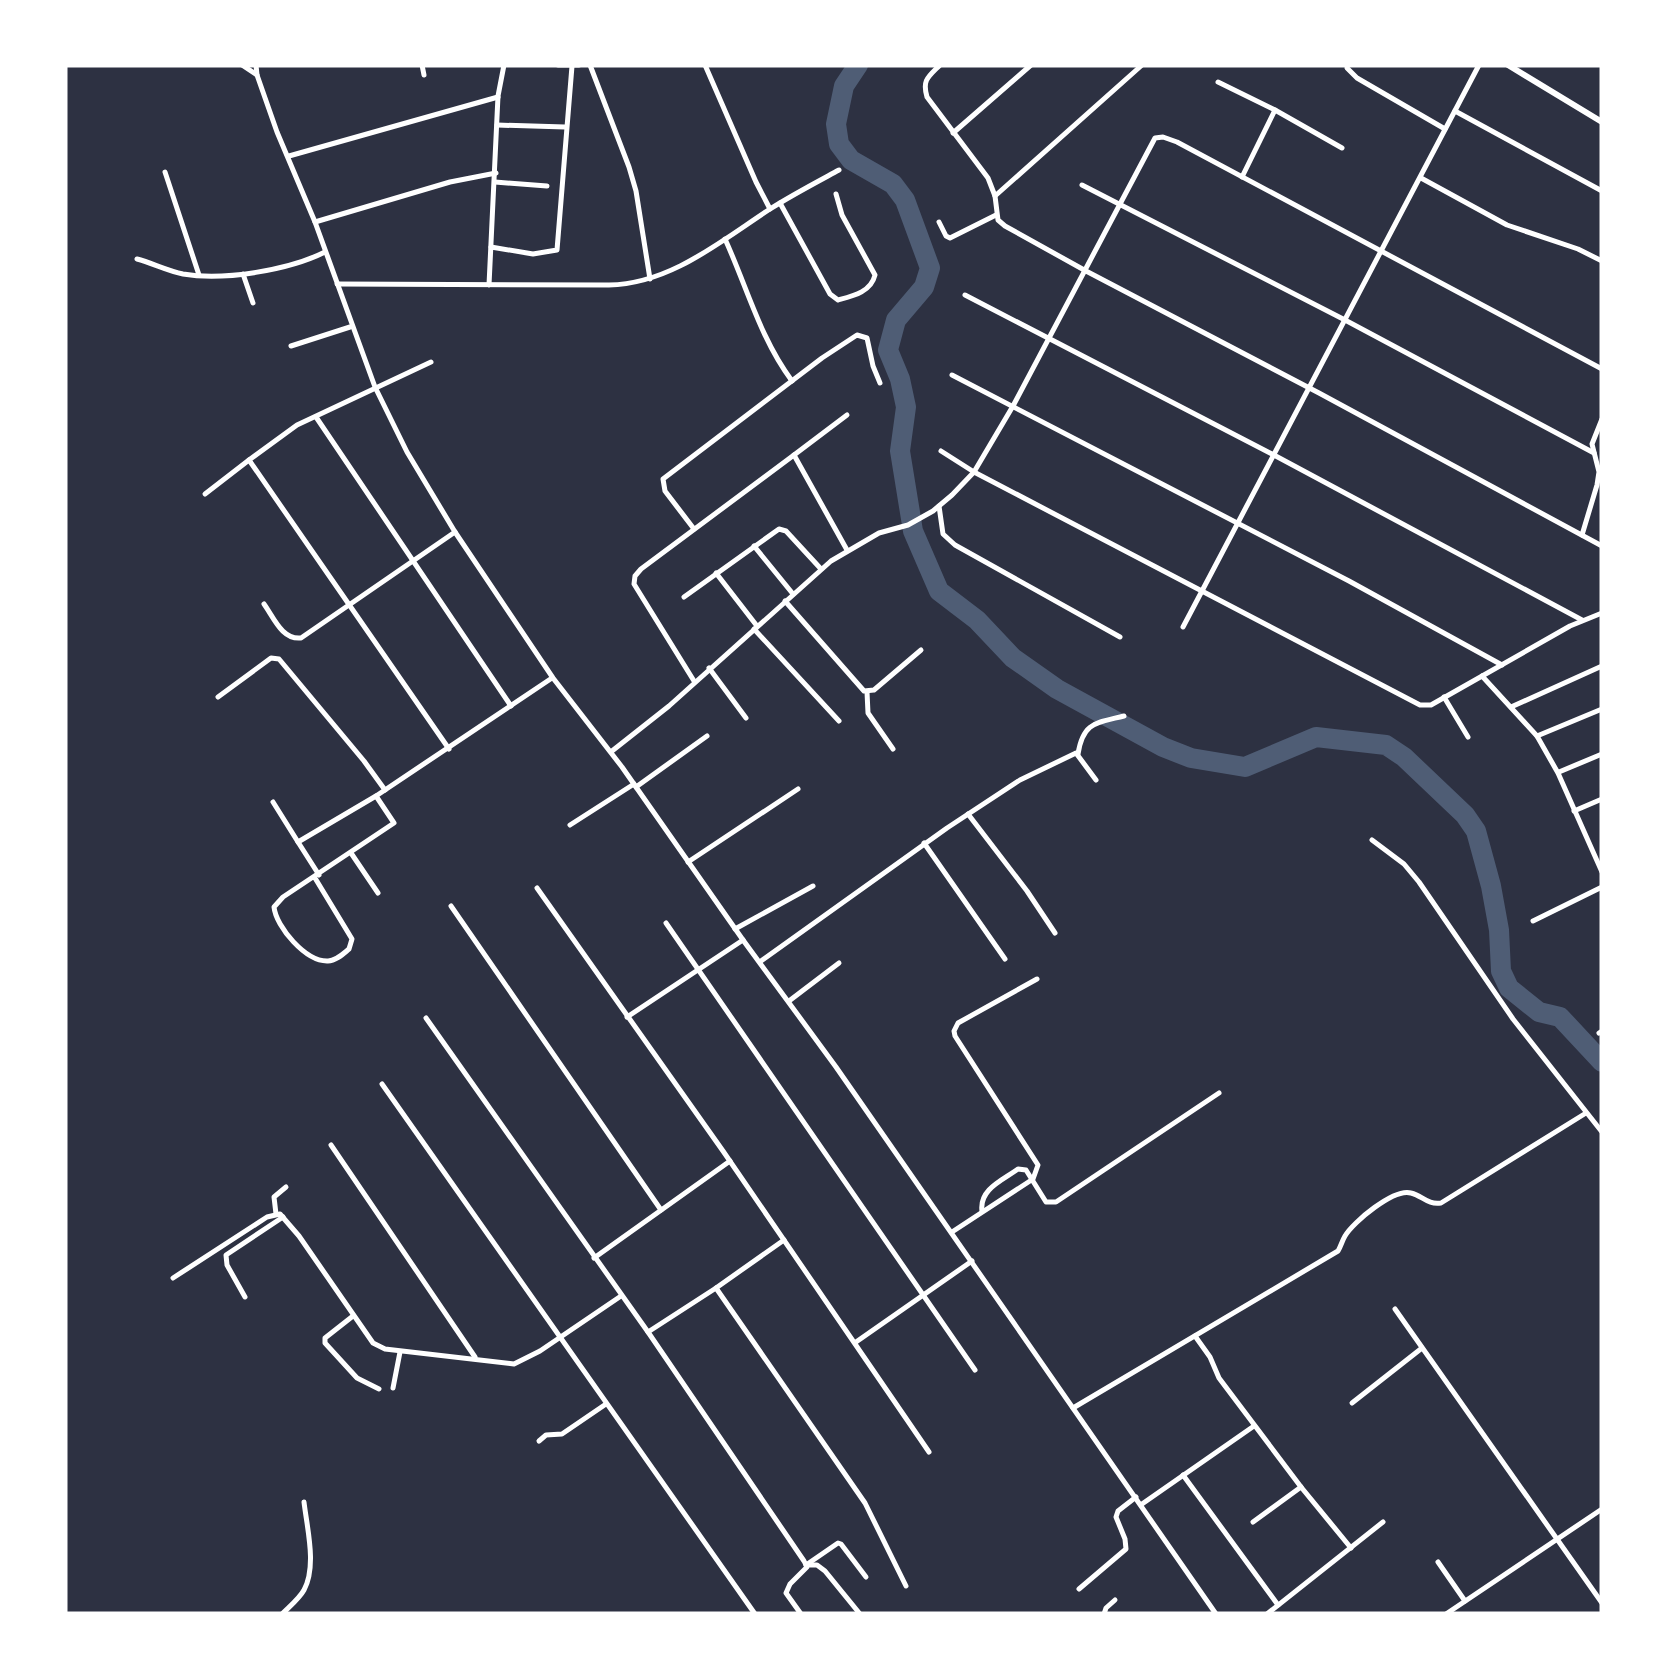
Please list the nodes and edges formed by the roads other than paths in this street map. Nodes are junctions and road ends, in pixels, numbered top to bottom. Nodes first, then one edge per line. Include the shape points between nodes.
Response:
1 (242, 65) edge
2 (256, 65) edge
3 (422, 65) edge
4 (504, 65) edge
5 (558, 65) edge
6 (580, 65) edge
7 (590, 65) edge
8 (706, 65) edge
9 (940, 65) edge
10 (1030, 65) edge
11 (1142, 65) edge
12 (1479, 65) edge
13 (1508, 65) edge
14 (572, 66) edge
15 (1347, 68) dead end
16 (257, 74) junction
17 (424, 75) dead end
18 (1218, 82) dead end
19 (498, 96) junction
20 (1275, 110) junction
21 (1455, 111) junction
22 (1602, 122) edge
23 (496, 125) junction
24 (565, 127) junction
25 (1445, 128) junction
26 (953, 133) junction
27 (1342, 148) dead end
28 (290, 156) junction
29 (838, 170) dead end
30 (165, 172) dead end
31 (496, 172) junction
32 (1242, 177) junction
33 (1421, 178) junction
34 (495, 182) junction
35 (1082, 185) dead end
36 (547, 186) dead end
37 (1602, 192) edge
38 (836, 194) dead end
39 (995, 196) junction
40 (780, 203) junction
41 (1120, 204) junction
42 (770, 210) junction
43 (996, 215) junction
44 (315, 222) junction
45 (939, 222) dead end
46 (726, 240) junction
47 (491, 247) junction
48 (325, 252) junction
49 (1382, 252) junction
50 (137, 259) dead end
51 (1602, 260) edge
52 (1086, 271) junction
53 (243, 274) junction
54 (199, 275) junction
55 (650, 278) junction
56 (337, 284) junction
57 (489, 286) junction
58 (965, 296) dead end
59 (252, 303) dead end
60 (1345, 320) junction
61 (352, 326) junction
62 (1049, 338) junction
63 (292, 346) dead end
64 (431, 362) dead end
65 (1602, 369) edge
66 (952, 375) dead end
67 (792, 381) junction
68 (880, 383) dead end
69 (375, 387) junction
70 (1309, 387) junction
71 (1013, 406) junction
72 (847, 415) dead end
73 (316, 416) junction
74 (1602, 419) edge
75 (942, 451) dead end
76 (1594, 453) junction
77 (794, 454) junction
78 (1272, 454) junction
79 (249, 460) junction
80 (974, 472) junction
81 (204, 494) dead end
82 (936, 508) junction
83 (1236, 523) junction
84 (694, 529) junction
85 (455, 532) junction
86 (1582, 535) junction
87 (754, 546) junction
88 (1602, 546) edge
89 (847, 550) junction
90 (414, 563) junction
91 (820, 569) junction
92 (716, 574) junction
93 (1202, 590) junction
94 (793, 594) junction
95 (684, 597) dead end
96 (785, 601) junction
97 (264, 604) dead end
98 (350, 606) junction
99 (1602, 613) edge
100 (1582, 620) junction
101 (756, 627) junction
102 (1183, 627) dead end
103 (1120, 637) dead end
104 (921, 650) dead end
105 (1502, 664) junction
106 (1602, 666) edge
107 (709, 668) junction
108 (1482, 676) junction
109 (553, 678) junction
110 (694, 682) junction
111 (867, 692) junction
112 (218, 697) dead end
113 (1444, 697) junction
114 (511, 706) junction
115 (1510, 707) junction
116 (1602, 709) edge
117 (1124, 716) dead end
118 (746, 718) dead end
119 (839, 721) dead end
120 (707, 736) dead end
121 (1537, 736) junction
122 (1468, 737) dead end
123 (449, 748) junction
124 (894, 749) dead end
125 (610, 752) junction
126 (1078, 754) junction
127 (1602, 754) edge
128 (1558, 773) junction
129 (1096, 780) dead end
130 (635, 785) junction
131 (798, 788) dead end
132 (385, 790) junction
133 (376, 796) junction
134 (1602, 799) edge
135 (273, 802) dead end
136 (1574, 810) junction
137 (968, 814) junction
138 (570, 825) dead end
139 (1372, 840) dead end
140 (298, 842) junction
141 (924, 843) junction
142 (1602, 843) edge
143 (1591, 848) junction
144 (351, 853) junction
145 (688, 862) junction
146 (1602, 872) edge
147 (317, 876) junction
148 (813, 886) dead end
149 (1602, 886) edge
150 (536, 888) dead end
151 (378, 892) dead end
152 (452, 906) dead end
153 (1533, 921) dead end
154 (666, 923) dead end
155 (736, 929) junction
156 (1055, 933) dead end
157 (743, 940) junction
158 (1005, 958) dead end
159 (760, 961) junction
160 (839, 964) dead end
161 (698, 970) junction
162 (1037, 979) dead end
163 (789, 1001) junction
164 (627, 1017) junction
165 (426, 1018) dead end
166 (382, 1084) dead end
167 (1219, 1093) dead end
168 (1586, 1113) junction
169 (1602, 1132) edge
170 (331, 1145) dead end
171 (730, 1161) junction
172 (1032, 1179) junction
173 (286, 1187) dead end
174 (661, 1210) junction
175 (982, 1212) junction
176 (279, 1215) junction
177 (952, 1232) junction
178 (784, 1240) junction
179 (594, 1258) junction
180 (972, 1262) junction
181 (173, 1278) dead end
182 (716, 1288) junction
183 (924, 1294) junction
184 (620, 1296) junction
185 (245, 1297) dead end
186 (1395, 1309) dead end
187 (354, 1316) junction
188 (648, 1332) junction
189 (1195, 1336) junction
190 (560, 1337) junction
191 (856, 1342) junction
192 (1422, 1348) junction
193 (400, 1351) junction
194 (476, 1358) junction
195 (975, 1370) dead end
196 (393, 1388) dead end
197 (379, 1389) dead end
198 (1352, 1403) dead end
199 (606, 1404) junction
200 (1072, 1408) junction
201 (1254, 1426) junction
202 (539, 1441) dead end
203 (929, 1452) dead end
204 (1183, 1475) junction
205 (1301, 1487) junction
206 (1136, 1497) junction
207 (304, 1502) dead end
208 (1141, 1504) junction
209 (1602, 1509) edge
210 (1253, 1522) dead end
211 (1383, 1522) dead end
212 (1558, 1539) junction
213 (1351, 1548) junction
214 (1438, 1562) dead end
215 (807, 1566) junction
216 (866, 1577) dead end
217 (906, 1586) dead end
218 (1079, 1589) dead end
219 (1115, 1600) dead end
220 (1465, 1601) junction
221 (1602, 1603) edge
222 (1278, 1606) junction
223 (282, 1614) edge
224 (754, 1614) edge
225 (801, 1614) edge
226 (860, 1614) edge
227 (1104, 1614) edge
228 (1216, 1614) edge
229 (1268, 1614) edge
230 (1446, 1614) edge

1 - 16 street
2 - 16 street
3 - 17 street
4 - 19 street
5 - 14 street
6 - 14 street
7 - 55 street via 633,179
8 - 42 street
9 - 26 street via 924,86
10 - 26 street
11 - 39 street
12 - 21 street
13 - 22 street
14 - 24 street
15 - 25 street
16 - 28 street
18 - 20 street
19 - 23 street
19 - 28 street
20 - 27 street
20 - 32 street
21 - 25 street
21 - 37 street
23 - 24 street
23 - 31 street
24 - 47 street via 557,250 533,254
25 - 33 street
26 - 39 street
28 - 44 street
29 - 40 street
30 - 54 street
31 - 34 street
31 - 44 street
32 - 41 street via 1159,136
32 - 49 street
33 - 49 street
33 - 51 street via 1507,225
34 - 36 street
34 - 47 street
35 - 41 street
38 - 40 street via 875,275 860,293 838,300
39 - 43 street
40 - 42 street
41 - 52 street
41 - 60 street
42 - 46 street
43 - 45 street via 950,238
43 - 52 street
44 - 48 street
46 - 55 street
46 - 67 street via 758,323
47 - 57 street
48 - 53 street
48 - 56 street
49 - 60 street
49 - 65 street
50 - 54 street
52 - 62 street
52 - 70 street
53 - 54 street
53 - 59 street
55 - 57 street via 619,285
56 - 57 street
56 - 61 street
58 - 62 street
60 - 70 street
60 - 76 street
61 - 63 street
61 - 69 street
62 - 71 street
62 - 78 street
64 - 69 street
66 - 71 street
67 - 68 street via 857,334 866,338
67 - 84 street via 663,479
69 - 73 street
69 - 85 street
70 - 78 street
70 - 86 street
71 - 80 street
71 - 83 street
72 - 77 street
73 - 79 street
73 - 90 street
74 - 76 street
75 - 80 street
76 - 86 street via 1597,486
77 - 84 street
77 - 89 street
78 - 83 street
78 - 100 street
79 - 81 street
79 - 98 street
80 - 82 street
80 - 93 street
82 - 89 street
82 - 103 street via 943,534 955,545
83 - 93 street
83 - 105 street
84 - 110 street via 641,569 634,582
85 - 90 street
85 - 109 street
86 - 88 street
87 - 91 street via 784,530
87 - 92 street
87 - 94 street
89 - 91 street
90 - 98 street
90 - 114 street
91 - 94 street
92 - 95 street
92 - 101 street
93 - 102 street
93 - 113 street via 1416,704
94 - 96 street
96 - 101 street
96 - 111 street
97 - 98 street via 294,640
98 - 123 street
99 - 100 street
100 - 105 street
101 - 107 street
101 - 119 street
104 - 111 street
105 - 108 street
106 - 115 street
107 - 110 street
107 - 118 street
108 - 113 street
108 - 115 street
109 - 114 street
109 - 125 street
110 - 125 street
111 - 124 street via 868,713
112 - 132 street via 270,658 278,659
113 - 122 street
114 - 123 street
115 - 121 street
116 - 121 street
117 - 126 street via 1090,726
120 - 130 street
121 - 128 street
123 - 132 street
125 - 130 street
126 - 129 street
126 - 137 street via 1037,770
127 - 128 street
128 - 136 street
130 - 138 street
130 - 145 street
131 - 145 street
132 - 133 street
133 - 140 street
133 - 144 street via 394,823
134 - 136 street
135 - 140 street
136 - 143 street
137 - 141 street
137 - 156 street
139 - 168 street via 1419,882
140 - 147 street
141 - 158 street
141 - 159 street
142 - 143 street
143 - 146 street
144 - 147 street
144 - 151 street
145 - 155 street
147 - 147 street via 274,910 298,947 334,960 352,939
148 - 155 street
149 - 153 street
150 - 164 street
152 - 174 street
154 - 161 street
155 - 157 street
157 - 159 street
157 - 161 street
159 - 163 street
160 - 163 street
161 - 164 street
161 - 183 street
162 - 172 street via 954,1031 1038,1166
163 - 177 street
164 - 171 street
165 - 179 street
166 - 190 street
167 - 172 street via 1056,1202 1046,1202
168 - 169 street
168 - 189 street via 1441,1203 1404,1192 1387,1198 1338,1250
170 - 194 street
171 - 174 street
171 - 178 street
172 - 175 street
172 - 175 street via 1018,1169 984,1194
173 - 176 street via 274,1197
174 - 179 street
175 - 177 street
176 - 181 street
176 - 185 street via 226,1255
176 - 187 street
177 - 180 street
178 - 182 street
178 - 191 street
179 - 184 street
180 - 183 street
180 - 200 street
182 - 188 street
182 - 217 street via 865,1503
183 - 191 street
183 - 195 street
184 - 188 street
184 - 190 street
186 - 192 street
187 - 193 street via 373,1343
187 - 197 street via 325,1343 357,1378
188 - 215 street
189 - 200 street
189 - 201 street
190 - 194 street via 514,1364
190 - 199 street
191 - 203 street
192 - 198 street
192 - 212 street
193 - 194 street
193 - 196 street
199 - 202 street
199 - 224 street
200 - 206 street
201 - 204 street
201 - 205 street
204 - 208 street
204 - 222 street
205 - 210 street
205 - 213 street
206 - 208 street
206 - 218 street via 1116,1517 1126,1549
207 - 223 street via 309,1579
208 - 228 street
209 - 212 street
211 - 213 street
212 - 220 street
212 - 221 street
213 - 222 street
214 - 220 street
215 - 216 street via 838,1543
215 - 225 street via 787,1588
215 - 226 street via 823,1568
219 - 227 street
220 - 230 street
222 - 229 street

